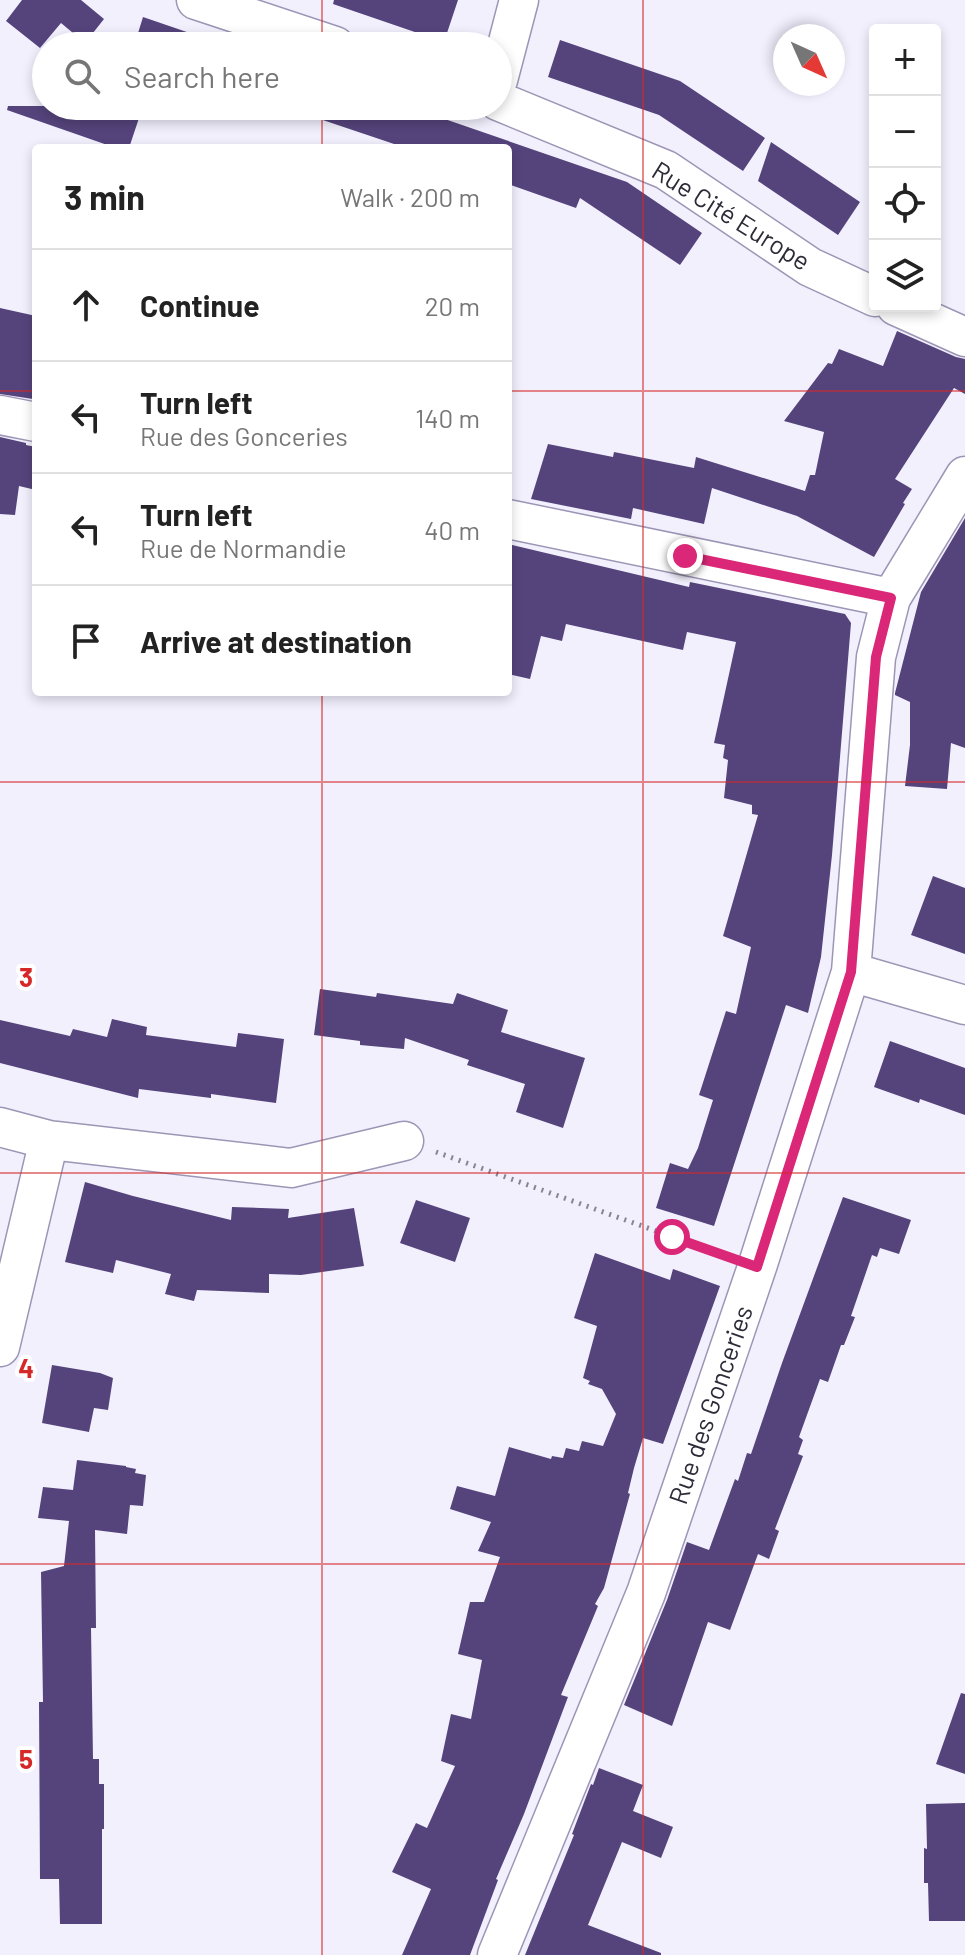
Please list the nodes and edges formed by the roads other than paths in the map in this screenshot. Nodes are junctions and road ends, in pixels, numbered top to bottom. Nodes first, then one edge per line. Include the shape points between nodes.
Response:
1 (196, 0) edge
2 (519, 0) edge
3 (293, 32) edge
4 (511, 32) edge
5 (512, 107) edge
6 (869, 294) edge
7 (909, 312) edge
8 (965, 337) edge
9 (0, 415) edge
10 (32, 421) edge
11 (965, 476) edge
12 (512, 520) edge
13 (891, 598) junction
14 (851, 972) junction
15 (965, 1005) edge
16 (0, 1127) edge
17 (49, 1140) junction
18 (404, 1141) road end
19 (0, 1347) edge
20 (497, 1955) edge

1 - 3 street
2 - 4 street
5 - 6 street, Rue Cité Europe via 666,170 810,267
7 - 8 street
9 - 10 street
11 - 13 street, Rue des Gonceries
12 - 13 street
13 - 14 street, Rue des Gonceries via 876,657
14 - 15 street
14 - 20 street, Rue des Gonceries via 646,1593
16 - 17 street
17 - 18 street via 291,1168
17 - 19 street

